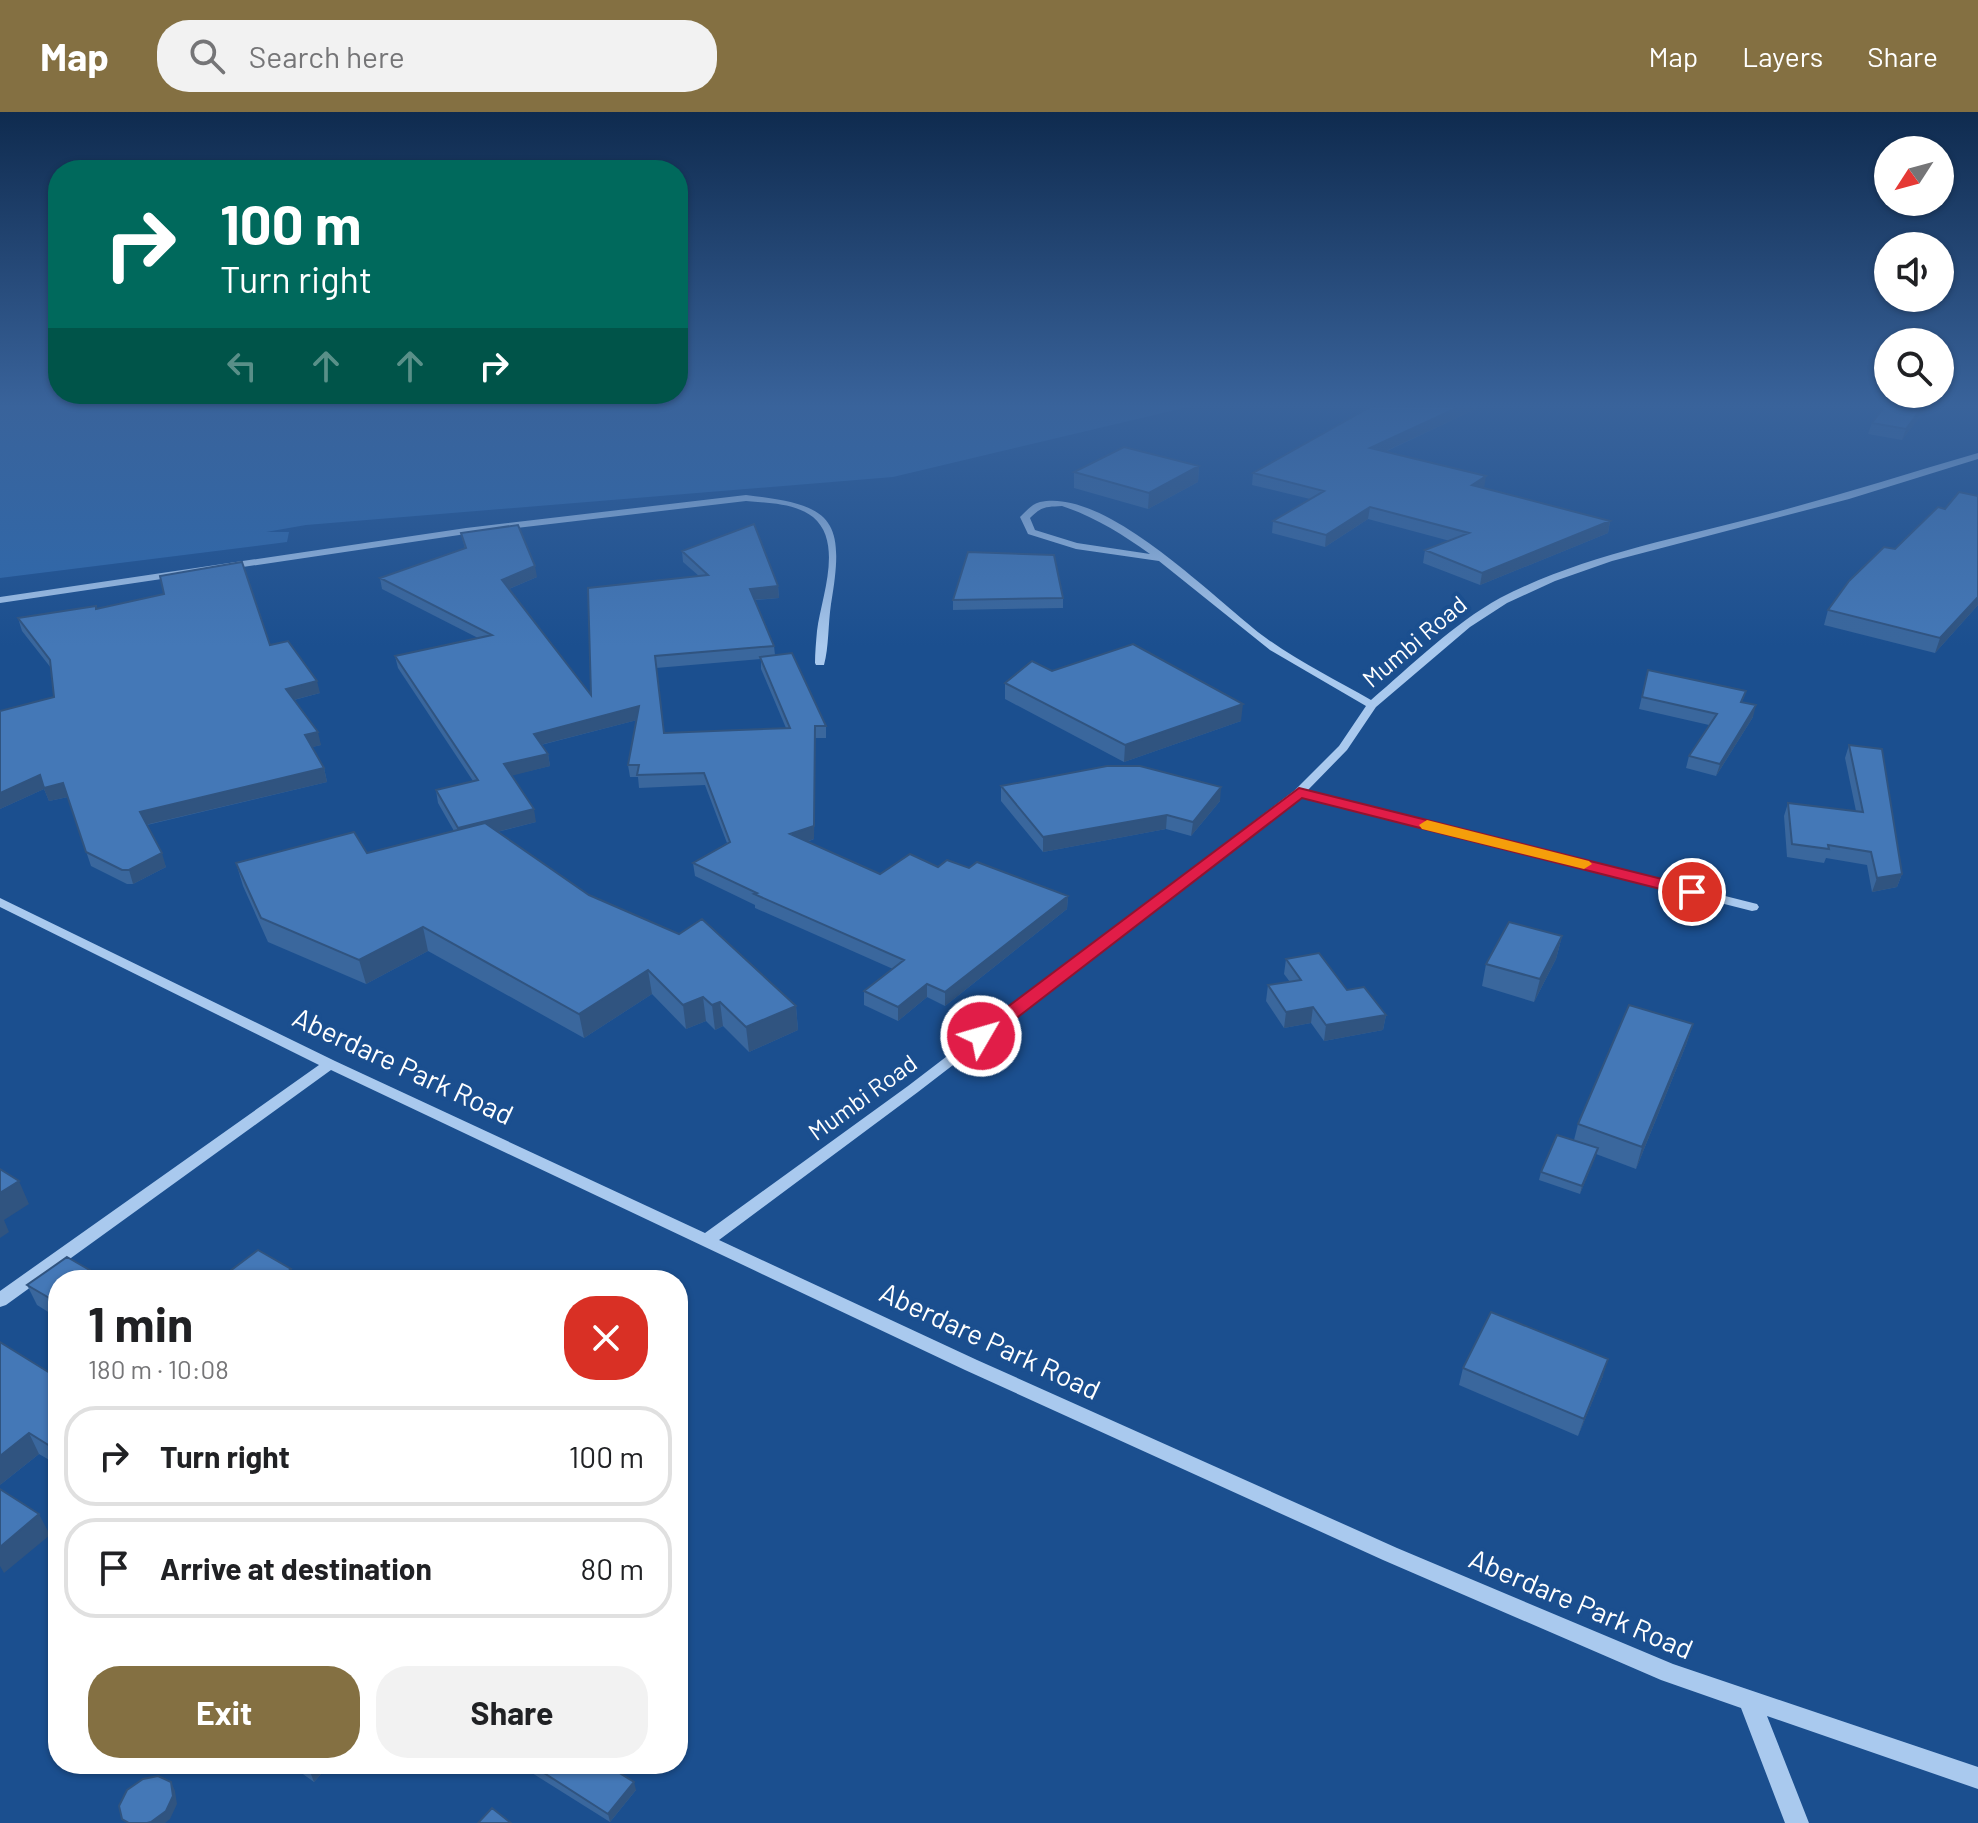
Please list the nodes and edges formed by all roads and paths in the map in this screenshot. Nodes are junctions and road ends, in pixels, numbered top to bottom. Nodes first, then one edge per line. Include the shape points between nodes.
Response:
1 (1880, 486) edge
2 (1161, 558) junction
3 (0, 600) edge
4 (820, 663) dead end
5 (1372, 705) junction
6 (1299, 793) junction
7 (0, 902) edge
8 (1752, 907) dead end
9 (330, 1064) junction
10 (708, 1239) junction
11 (0, 1300) edge
12 (1749, 1700) junction
13 (1978, 1778) edge
14 (1797, 1823) edge

1 - 5 street, Mumbi Road via 1552,579 1466,625
2 - 2 street via 1098,514 1064,504 1040,505 1025,517 1031,532 1076,546
2 - 5 street via 1262,640
3 - 4 street via 466,531 774,499 803,507 829,526 835,546
5 - 6 street, Mumbi Road via 1343,748
6 - 8 street
6 - 10 street, Mumbi Road
7 - 9 street, Aberdare Park Road
9 - 10 street, Aberdare Park Road
9 - 11 street
10 - 12 street, Aberdare Park Road via 971,1365 1390,1554 1669,1673
12 - 13 street, Aberdare Park Road
12 - 14 street

